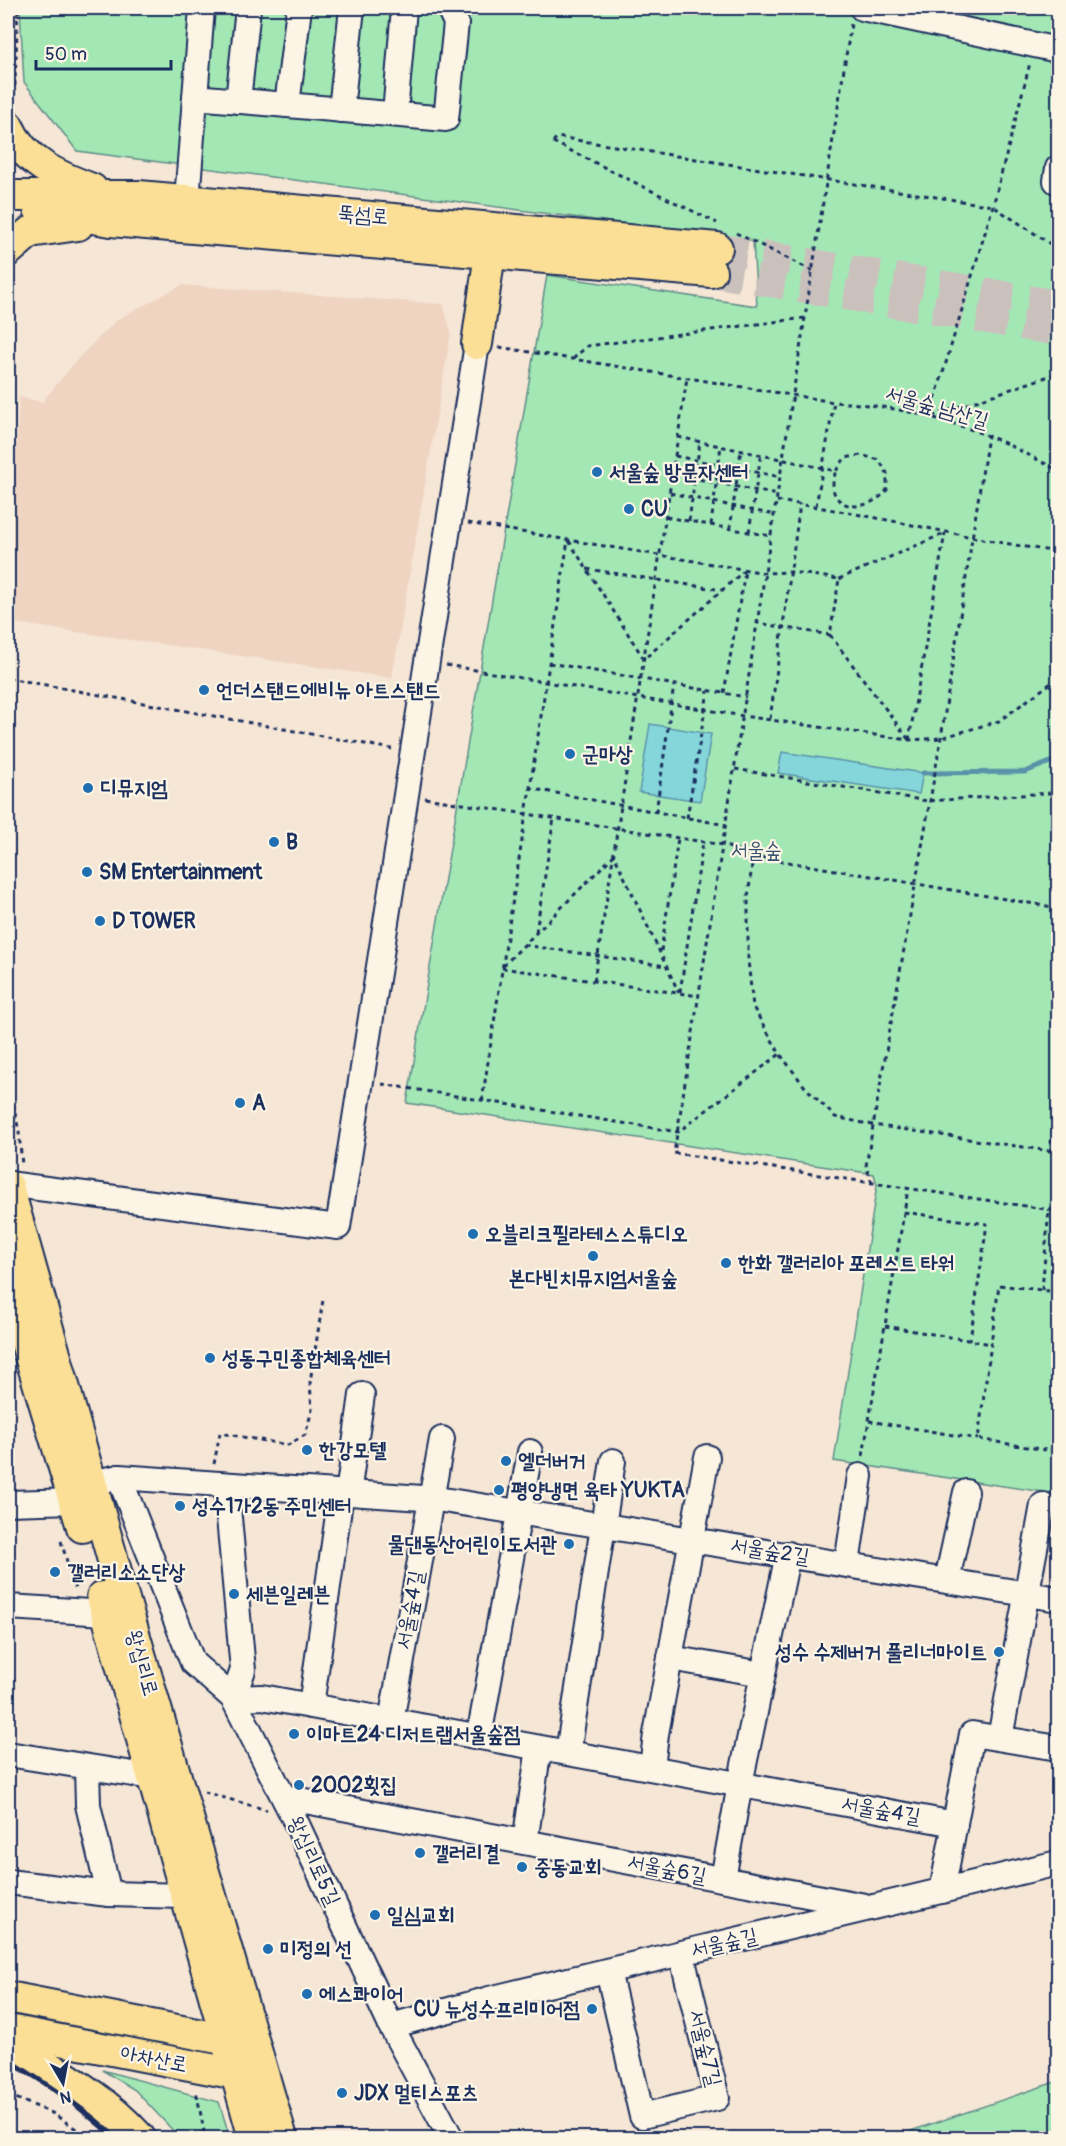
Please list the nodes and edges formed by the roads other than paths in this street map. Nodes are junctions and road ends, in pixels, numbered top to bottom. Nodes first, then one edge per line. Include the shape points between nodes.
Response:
1 (202, 8) edge
2 (248, 8) edge
3 (299, 8) edge
4 (352, 8) edge
5 (404, 8) edge
6 (449, 8) edge
7 (857, 13) edge
8 (1059, 50) edge
9 (195, 97) junction
10 (238, 101) junction
11 (287, 105) junction
12 (341, 110) junction
13 (395, 114) junction
14 (8, 126) edge
15 (1059, 168) edge
16 (1059, 182) edge
17 (8, 196) edge
18 (187, 200) junction
19 (8, 203) edge
20 (109, 207) junction
21 (8, 251) edge
22 (490, 253) junction
23 (477, 344) joint
24 (8, 1185) edge
25 (8, 1284) edge
26 (16, 1338) edge
27 (362, 1395) dead end
28 (442, 1439) dead end
29 (530, 1452) dead end
30 (707, 1457) dead end
31 (613, 1461) dead end
32 (860, 1476) road end
33 (218, 1485) junction
34 (95, 1487) junction
35 (966, 1492) dead end
36 (344, 1494) junction
37 (431, 1499) junction
38 (8, 1503) edge
39 (1043, 1505) dead end
40 (519, 1511) junction
41 (605, 1525) junction
42 (692, 1539) junction
43 (788, 1554) junction
44 (847, 1564) junction
45 (947, 1580) junction
46 (1027, 1593) junction
47 (1059, 1599) edge
48 (8, 1607) edge
49 (106, 1613) junction
50 (670, 1658) junction
51 (763, 1674) junction
52 (233, 1698) junction
53 (311, 1706) junction
54 (391, 1721) junction
55 (479, 1737) junction
56 (1000, 1738) junction
57 (539, 1748) junction
58 (1059, 1748) edge
59 (568, 1753) junction
60 (8, 1754) edge
61 (87, 1768) junction
62 (652, 1768) junction
63 (165, 1781) junction
64 (740, 1784) junction
65 (284, 1797) junction
66 (955, 1824) junction
67 (525, 1842) junction
68 (1059, 1863) edge
69 (723, 1879) junction
70 (8, 1882) edge
71 (942, 1891) junction
72 (108, 1894) junction
73 (185, 1896) junction
74 (874, 1907) junction
75 (681, 1953) junction
76 (608, 1971) junction
77 (8, 1997) edge
78 (391, 2026) junction
79 (8, 2030) edge
80 (226, 2039) junction
81 (8, 2046) edge
82 (255, 2046) junction
83 (250, 2077) junction
84 (129, 2134) edge
85 (254, 2139) edge
86 (282, 2139) edge
87 (451, 2139) edge

1 - 9 street
2 - 10 street
3 - 11 street
4 - 12 street
5 - 13 street
6 - 13 street via 456,23 446,119
7 - 8 street
9 - 10 street
9 - 18 street
10 - 11 street
11 - 12 street
12 - 13 street
14 - 20 main road via 19,147 32,160
15 - 16 street
17 - 20 main road, 뚝섬로
18 - 20 main road, 뚝섬로
18 - 22 main road, 뚝섬로 via 719,243
19 - 20 main road, 뚝섬로
20 - 21 main road via 30,232
20 - 22 main road, 뚝섬로
22 - 23 main road
23 - 24 street via 338,1227
24 - 34 main road, 왕십리로
25 - 26 main road, 왕십리로
26 - 34 main road, 왕십리로
27 - 36 street
28 - 37 street
29 - 40 street
30 - 42 street
31 - 41 street
32 - 44 street
33 - 34 street, 서울숲2길
33 - 36 street, 서울숲2길
33 - 52 street via 243,1670
34 - 38 street, 서울숲2길
34 - 49 main road, 왕십리로
34 - 52 street, 왕십리로5길 via 193,1663
34 - 63 main road, 왕십리로
35 - 45 street
36 - 37 street, 서울숲2길
36 - 53 street
37 - 40 street, 서울숲2길
37 - 54 street, 서울숲4길
39 - 46 street
40 - 41 street, 서울숲2길
40 - 55 street
41 - 42 street, 서울숲2길
41 - 59 street
42 - 43 street, 서울숲2길
42 - 50 street
43 - 44 street, 서울숲2길
43 - 51 street
44 - 45 street, 서울숲2길
45 - 46 street, 서울숲2길
46 - 47 street, 서울숲2길
46 - 56 street
48 - 49 street
49 - 63 main road, 왕십리로
50 - 51 street
50 - 62 street
51 - 64 street
52 - 53 street, 서울숲4길 via 262,1697
52 - 65 street, 왕십리로5길
53 - 54 street, 서울숲4길
54 - 55 street, 서울숲4길
55 - 57 street, 서울숲4길
56 - 58 street
56 - 66 street via 972,1734
57 - 59 street, 서울숲4길
57 - 67 street
59 - 62 street, 서울숲4길
60 - 61 street
61 - 63 street
61 - 72 street via 88,1805
62 - 64 street, 서울숲4길
63 - 73 main road, 왕십리로
63 - 82 main road, 왕십리로
64 - 66 street, 서울숲4길
64 - 69 street
65 - 67 street, 서울숲6길
65 - 78 street, 왕십리로5길
66 - 71 street
67 - 69 street, 서울숲6길
68 - 71 street, 서울숲길
69 - 74 street, 서울숲6길
70 - 72 street
71 - 74 street, 서울숲길
72 - 73 street
73 - 80 main road, 왕십리로
74 - 75 street, 서울숲길
75 - 76 street, 서울숲길
75 - 76 street, 서울숲7길 via 717,2098 642,2116
76 - 78 street, 서울숲길
77 - 80 main road, 아차산로
78 - 87 street, 왕십리로5길
79 - 83 main road, 아차산로
80 - 82 main road, 아차산로
80 - 83 main road, 왕십리로
81 - 84 main road via 72,2080 107,2105
82 - 83 main road, 왕십리로
83 - 85 main road, 왕십리로
83 - 86 main road, 왕십리로

